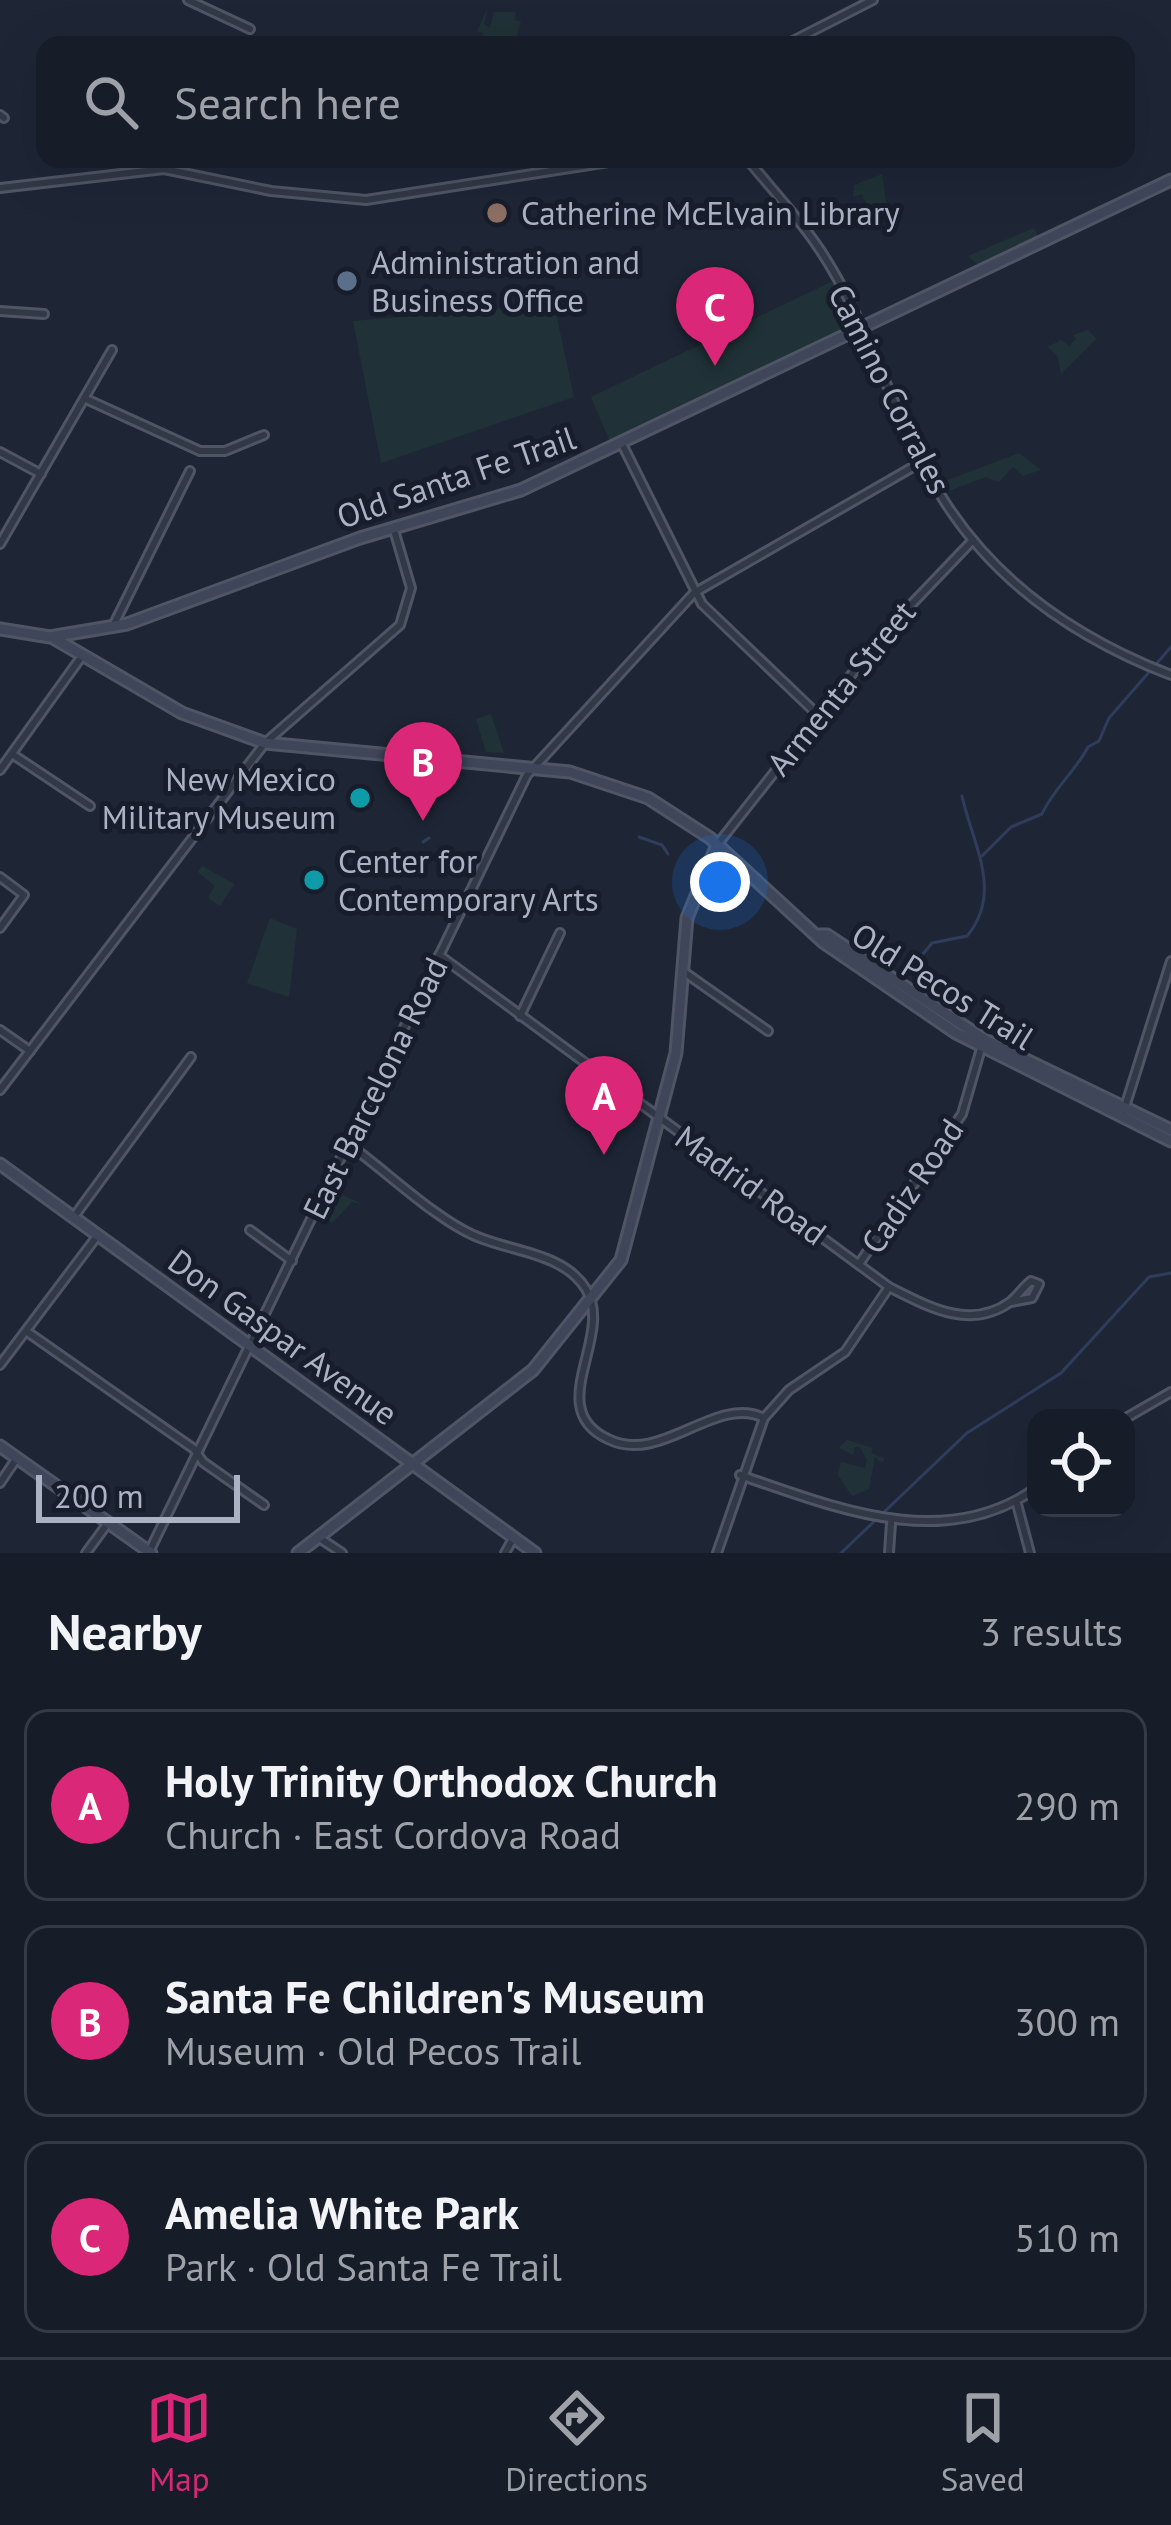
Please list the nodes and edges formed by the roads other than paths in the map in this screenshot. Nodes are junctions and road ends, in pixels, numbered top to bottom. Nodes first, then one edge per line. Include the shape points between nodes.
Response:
1 (190, 0) edge
2 (873, 0) edge
3 (250, 29) dead end
4 (803, 36) edge
5 (570, 168) edge
6 (754, 168) edge
7 (164, 170) joint
8 (1171, 180) edge
9 (0, 188) edge
10 (0, 311) edge
11 (44, 314) dead end
12 (861, 328) junction
13 (112, 350) dead end
14 (86, 399) junction
15 (264, 434) dead end
16 (622, 444) junction
17 (0, 452) edge
18 (925, 460) junction
19 (190, 471) dead end
20 (40, 474) junction
21 (394, 528) junction
22 (974, 539) junction
23 (0, 544) edge
24 (694, 592) junction
25 (112, 628) junction
26 (0, 629) edge
27 (94, 632) junction
28 (50, 637) junction
29 (84, 654) junction
30 (1171, 675) edge
31 (818, 715) junction
32 (265, 742) junction
33 (12, 754) junction
34 (533, 768) junction
35 (0, 770) edge
36 (89, 806) dead end
37 (716, 844) junction
38 (0, 877) edge
39 (0, 928) edge
40 (560, 933) dead end
41 (440, 955) junction
42 (1171, 961) edge
43 (684, 972) junction
44 (520, 1016) junction
45 (0, 1030) edge
46 (768, 1031) dead end
47 (982, 1044) junction
48 (30, 1051) junction
49 (191, 1057) dead end
50 (0, 1090) edge
51 (1124, 1110) junction
52 (659, 1118) junction
53 (1171, 1130) edge
54 (1171, 1141) edge
55 (347, 1143) junction
56 (0, 1164) edge
57 (74, 1218) junction
58 (250, 1230) dead end
59 (98, 1235) junction
60 (292, 1261) junction
61 (859, 1264) junction
62 (890, 1287) junction
63 (590, 1301) junction
64 (1010, 1302) junction
65 (26, 1330) junction
66 (250, 1346) junction
67 (0, 1365) edge
68 (1171, 1392) edge
69 (1135, 1413) edge
70 (764, 1418) junction
71 (0, 1446) edge
72 (198, 1454) junction
73 (17, 1459) junction
74 (413, 1462) junction
75 (740, 1475) junction
76 (0, 1483) edge
77 (1027, 1495) edge
78 (1017, 1503) junction
79 (264, 1505) dead end
80 (108, 1522) junction
81 (891, 1523) junction
82 (318, 1537) junction
83 (514, 1538) junction
84 (150, 1552) edge
85 (86, 1553) edge
86 (298, 1553) edge
87 (342, 1553) edge
88 (506, 1553) edge
89 (535, 1553) edge
90 (716, 1553) edge
91 (890, 1553) edge
92 (1030, 1553) edge

1 - 3 street
2 - 4 street
5 - 7 street via 366,200
6 - 12 street, Camino Corrales via 818,246
7 - 9 street
8 - 12 street, Old Santa Fe Trail
10 - 11 street
12 - 16 street, Old Santa Fe Trail
12 - 18 street, Camino Corrales
13 - 14 street
14 - 15 street via 200,451 225,451
14 - 20 street
16 - 21 street, Old Santa Fe Trail via 521,490
16 - 24 street
17 - 20 street
18 - 22 street, Camino Corrales
18 - 24 street, East Barcelona Road
19 - 25 street
20 - 23 street
21 - 25 street, Old Santa Fe Trail
21 - 32 street via 411,588 407,615
22 - 30 street, Camino Corrales via 1058,620
22 - 31 street, Armenta Street
24 - 31 street
24 - 34 street, East Barcelona Road
25 - 27 street, Old Santa Fe Trail
26 - 28 street, Old Santa Fe Trail
27 - 28 street, Old Santa Fe Trail
27 - 29 street
28 - 29 street, Old Pecos Trail
29 - 32 street, Old Pecos Trail via 182,713
29 - 33 street
31 - 37 street, Armenta Street
32 - 34 street, Old Pecos Trail
32 - 48 street
33 - 35 street
33 - 36 street
34 - 37 street, Old Pecos Trail via 631,790
34 - 41 street, East Barcelona Road
37 - 43 street via 690,907
37 - 47 street, Old Pecos Trail via 820,935
38 - 39 street via 24,895
40 - 44 street
41 - 44 street, Madrid Road
41 - 55 street, East Barcelona Road
42 - 51 street
43 - 46 street
43 - 52 street
44 - 52 street, Madrid Road
45 - 48 street
47 - 51 street, Old Pecos Trail
47 - 61 street, Cadiz Road via 962,1114
48 - 50 street
49 - 57 street
51 - 53 street, Old Pecos Trail
51 - 54 street, Old Pecos Trail
52 - 61 street, Madrid Road
52 - 63 street via 623,1255
55 - 60 street, East Barcelona Road
55 - 63 street via 471,1235 561,1264
56 - 57 street, Don Gaspar Avenue
57 - 59 street, Don Gaspar Avenue
58 - 60 street
59 - 65 street
59 - 66 street, Don Gaspar Avenue
60 - 66 street, East Barcelona Road
61 - 62 street, Madrid Road
62 - 64 street, Madrid Road via 950,1315
62 - 70 street, Cadiz Road via 844,1352
63 - 70 street via 593,1326 577,1395 583,1418 603,1438 638,1446 733,1413
63 - 74 street via 539,1365
64 - 64 street, Madrid Road via 1031,1281 1040,1284 1032,1298
65 - 67 street
65 - 72 street
66 - 72 street, East Barcelona Road
66 - 74 street, Don Gaspar Avenue
68 - 69 street
70 - 75 street, Cadiz Road
71 - 73 street
72 - 79 street
72 - 84 street, East Barcelona Road
73 - 76 street
73 - 80 street
74 - 82 street
74 - 83 street, Don Gaspar Avenue
75 - 81 street
75 - 90 street, Cadiz Road
77 - 78 street
78 - 81 street via 958,1523
78 - 92 street
80 - 84 street
80 - 85 street
81 - 91 street
82 - 86 street
82 - 87 street
83 - 88 street
83 - 89 street, Don Gaspar Avenue

